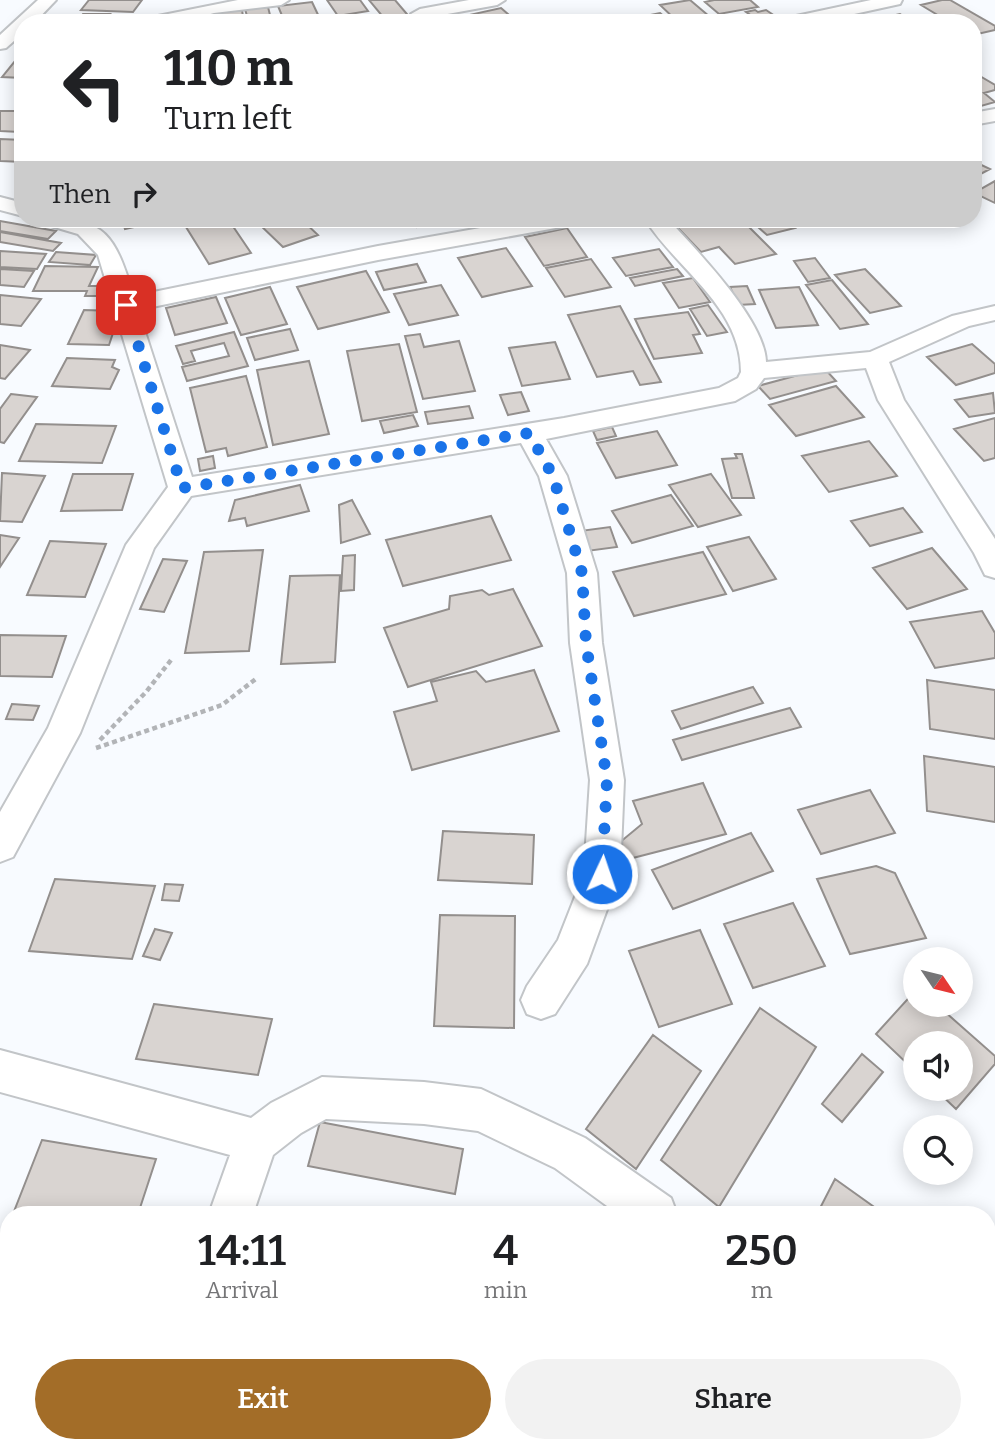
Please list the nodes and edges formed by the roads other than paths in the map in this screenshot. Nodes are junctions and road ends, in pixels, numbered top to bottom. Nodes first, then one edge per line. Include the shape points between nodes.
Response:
1 (48, 0) edge
2 (282, 0) edge
3 (406, 0) edge
4 (497, 0) edge
5 (894, 0) edge
6 (33, 14) edge
7 (194, 14) edge
8 (421, 14) edge
9 (441, 14) edge
10 (829, 14) edge
11 (14, 31) edge
12 (0, 44) edge
13 (87, 228) edge
14 (517, 228) edge
15 (664, 228) edge
16 (126, 305) junction
17 (995, 313) edge
18 (875, 359) junction
19 (755, 371) junction
20 (529, 433) junction
21 (182, 488) junction
22 (995, 568) edge
23 (0, 846) edge
24 (541, 1000) dead end
25 (0, 1071) edge
26 (256, 1141) junction
27 (233, 1206) edge
28 (644, 1206) edge

1 - 6 street
2 - 7 street
3 - 8 street
4 - 9 street
5 - 10 street
11 - 12 street
13 - 16 street via 109,255
14 - 16 street
15 - 19 street via 735,312
16 - 21 street
17 - 18 street via 961,321
18 - 19 street
18 - 22 street via 891,400
19 - 20 street via 749,383 726,395
20 - 21 street
20 - 24 street via 553,476 582,573 586,643 607,780 602,874 573,951
21 - 23 street via 141,545 63,733
25 - 26 street
26 - 27 street
26 - 28 street via 322,1098 481,1110 570,1153

